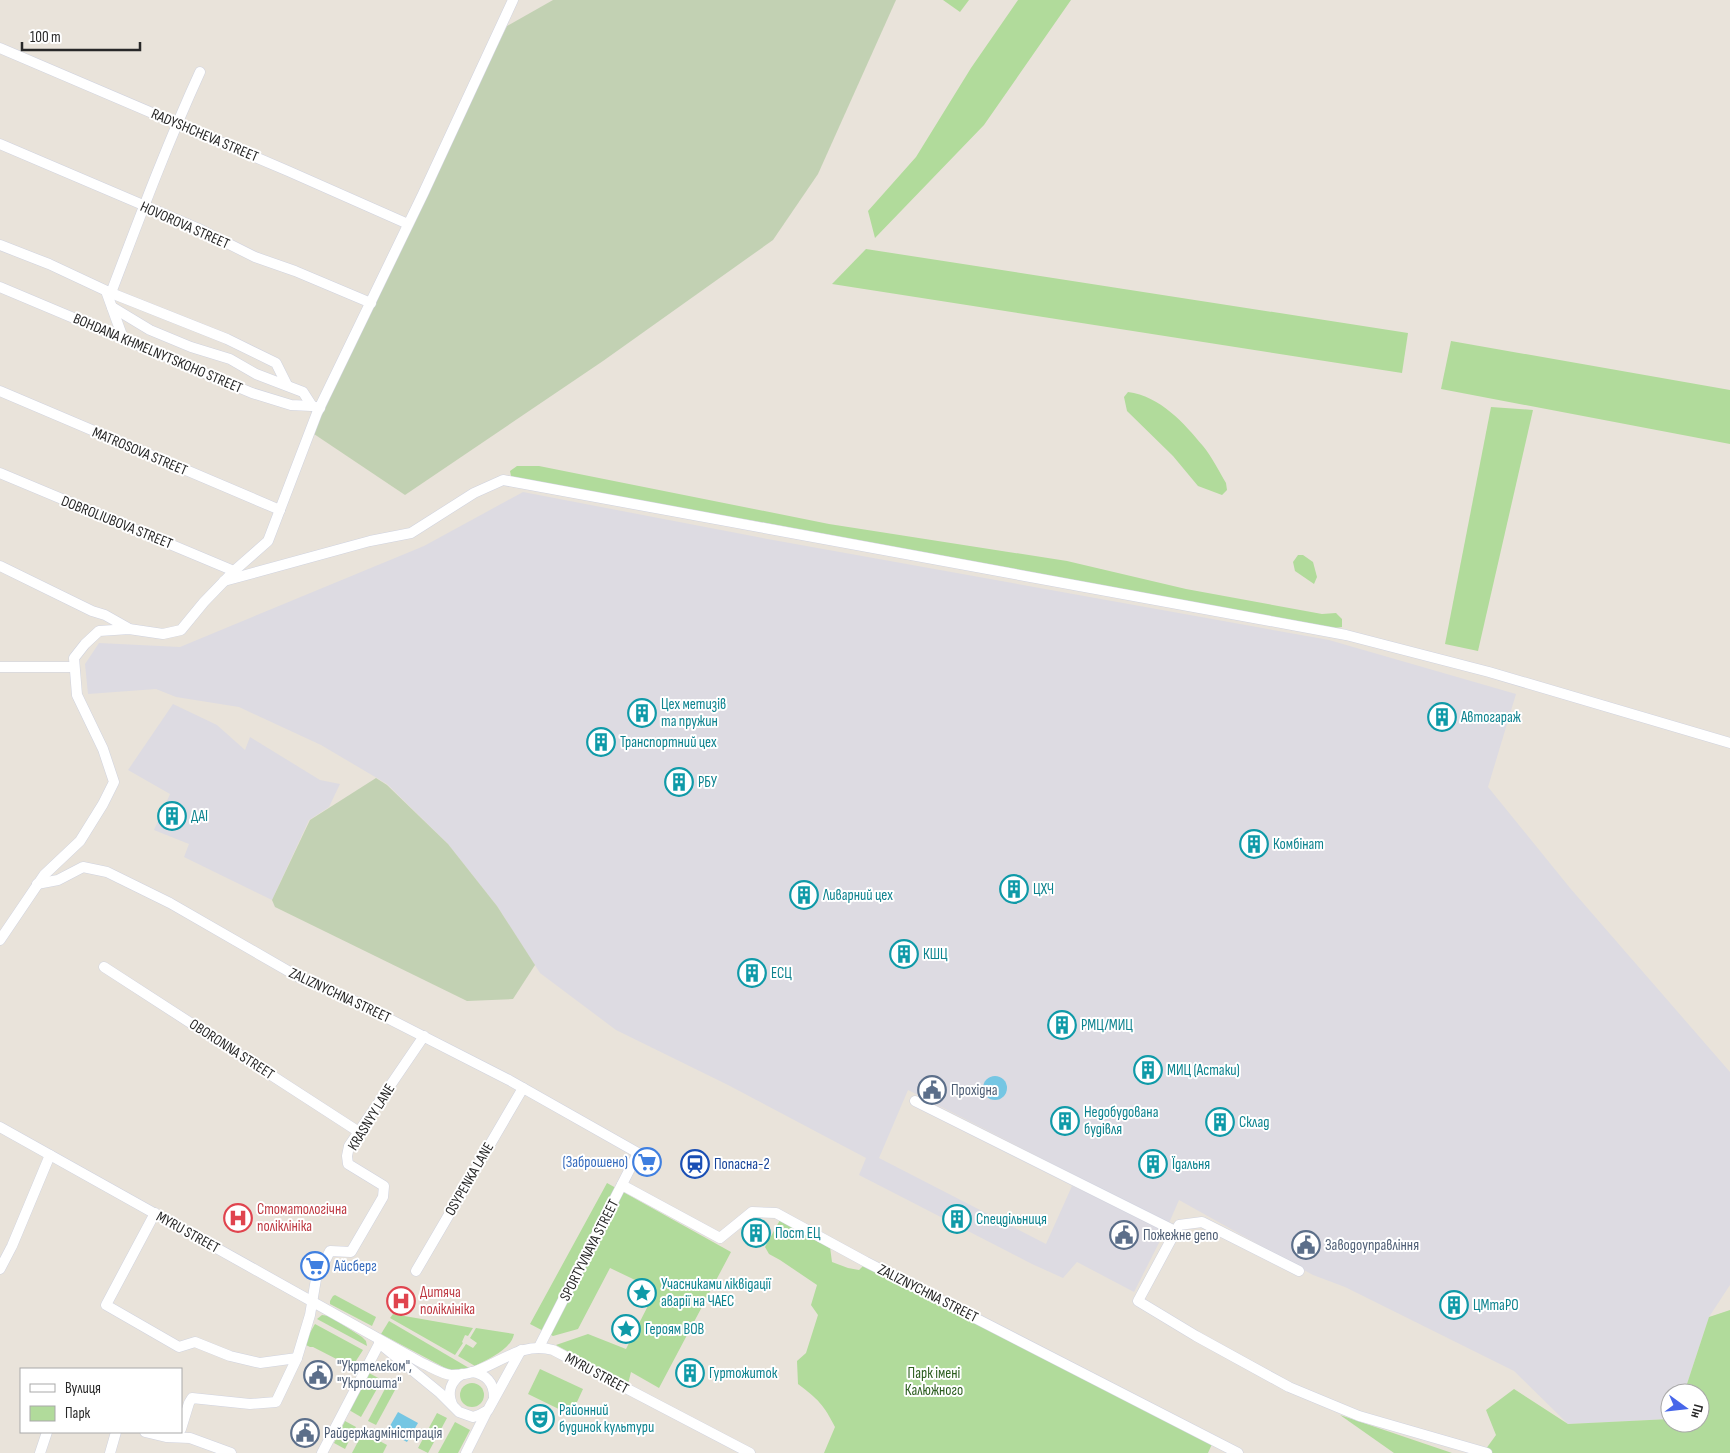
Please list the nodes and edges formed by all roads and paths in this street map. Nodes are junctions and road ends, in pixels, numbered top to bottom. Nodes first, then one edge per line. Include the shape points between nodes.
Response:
1 (513, 0) edge
2 (0, 48) edge
3 (200, 72) dead end
4 (177, 123) junction
5 (0, 144) edge
6 (143, 207) junction
7 (408, 224) junction
8 (0, 245) edge
9 (0, 287) edge
10 (109, 292) junction
11 (371, 302) junction
12 (112, 307) junction
13 (123, 338) junction
14 (287, 386) junction
15 (0, 391) edge
16 (316, 407) junction
17 (0, 473) edge
18 (280, 510) junction
19 (0, 566) edge
20 (234, 571) junction
21 (224, 581) junction
22 (92, 611) junction
23 (129, 629) junction
24 (96, 634) junction
25 (74, 667) junction
26 (0, 668) edge
27 (1730, 743) edge
28 (37, 884) junction
29 (0, 940) edge
30 (104, 966) dead end
31 (424, 1036) junction
32 (522, 1088) junction
33 (915, 1101) dead end
34 (0, 1127) edge
35 (359, 1132) junction
36 (638, 1153) joint
37 (50, 1155) junction
38 (622, 1185) junction
39 (155, 1213) junction
40 (1175, 1231) junction
41 (0, 1269) edge
42 (416, 1271) dead end
43 (1300, 1271) dead end
44 (313, 1302) junction
45 (378, 1340) junction
46 (539, 1347) junction
47 (521, 1350) junction
48 (297, 1358) junction
49 (467, 1373) junction
50 (494, 1397) junction
51 (452, 1404) junction
52 (488, 1410) junction
53 (469, 1416) junction
54 (182, 1426) edge
55 (478, 1426) junction
56 (47, 1433) edge
57 (116, 1433) edge
58 (149, 1433) edge
59 (180, 1433) edge
60 (40, 1453) edge
61 (110, 1453) edge
62 (231, 1453) edge
63 (322, 1453) edge
64 (466, 1453) edge
65 (750, 1453) edge
66 (1238, 1453) edge
67 (1487, 1453) edge

1 - 7 street
2 - 4 street, RADYSHCHEVA STREET
3 - 4 street
4 - 6 street
4 - 7 street, RADYSHCHEVA STREET
5 - 6 street, HOVOROVA STREET
6 - 10 street
6 - 11 street, HOVOROVA STREET via 197,228 255,257
7 - 11 street
8 - 10 street
9 - 13 street, BOHDANA KHMELNYTSKOHO STREET
10 - 12 street
10 - 14 street via 276,363
11 - 16 street
12 - 13 street
12 - 14 street via 150,330 230,359
13 - 16 street, BOHDANA KHMELNYTSKOHO STREET via 252,393 291,406
14 - 16 street via 303,392
15 - 18 street, MATROSOVA STREET
16 - 18 street
17 - 20 street, DOBROLIUBOVA STREET
18 - 20 street via 268,541
19 - 22 street
20 - 21 street
21 - 23 street via 180,630 163,634
21 - 27 street via 411,532 474,493 503,480 1346,634
22 - 23 street
22 - 24 street via 98,622
23 - 24 street via 99,631
24 - 25 street via 74,658
25 - 26 street
25 - 28 street via 77,695 103,749 114,782 80,841
28 - 29 street
28 - 31 street, ZALIZNYCHNA STREET via 58,880 83,867 107,872 170,903 302,979
30 - 35 street, OBORONNA STREET
31 - 32 street, ZALIZNYCHNA STREET
31 - 35 street, KRASNYY LANE
32 - 36 street, ZALIZNYCHNA STREET
32 - 42 street, OSYPENKA LANE
33 - 40 street
34 - 37 street, MYRU STREET
35 - 44 street, KRASNYY LANE via 349,1146 348,1164 384,1186 384,1197 351,1252 330,1251 316,1279
36 - 38 street, SPORTYVNAYA STREET
37 - 39 street, MYRU STREET
37 - 41 street
38 - 46 street, SPORTYVNAYA STREET
38 - 66 street, ZALIZNYCHNA STREET via 720,1238 752,1212 776,1213
39 - 44 street, MYRU STREET
39 - 48 street via 106,1305 179,1347 195,1342 230,1356 260,1363
40 - 43 street via 1179,1225 1202,1222
40 - 67 street via 1138,1301 1288,1387 1359,1416
44 - 45 street, MYRU STREET
44 - 48 street
45 - 49 street via 449,1375
45 - 51 street
45 - 63 street
46 - 47 street, MYRU STREET
46 - 65 street, MYRU STREET via 553,1350
47 - 49 street, MYRU STREET
47 - 50 street
48 - 54 street via 276,1402 250,1404 192,1398
49 - 50 street via 478,1373 488,1378
49 - 51 street via 456,1378 451,1386
50 - 52 street
51 - 53 street
52 - 53 street via 479,1416
52 - 55 street
53 - 55 street
55 - 64 street
56 - 60 street
57 - 61 street
58 - 59 street via 166,1437
59 - 62 street

